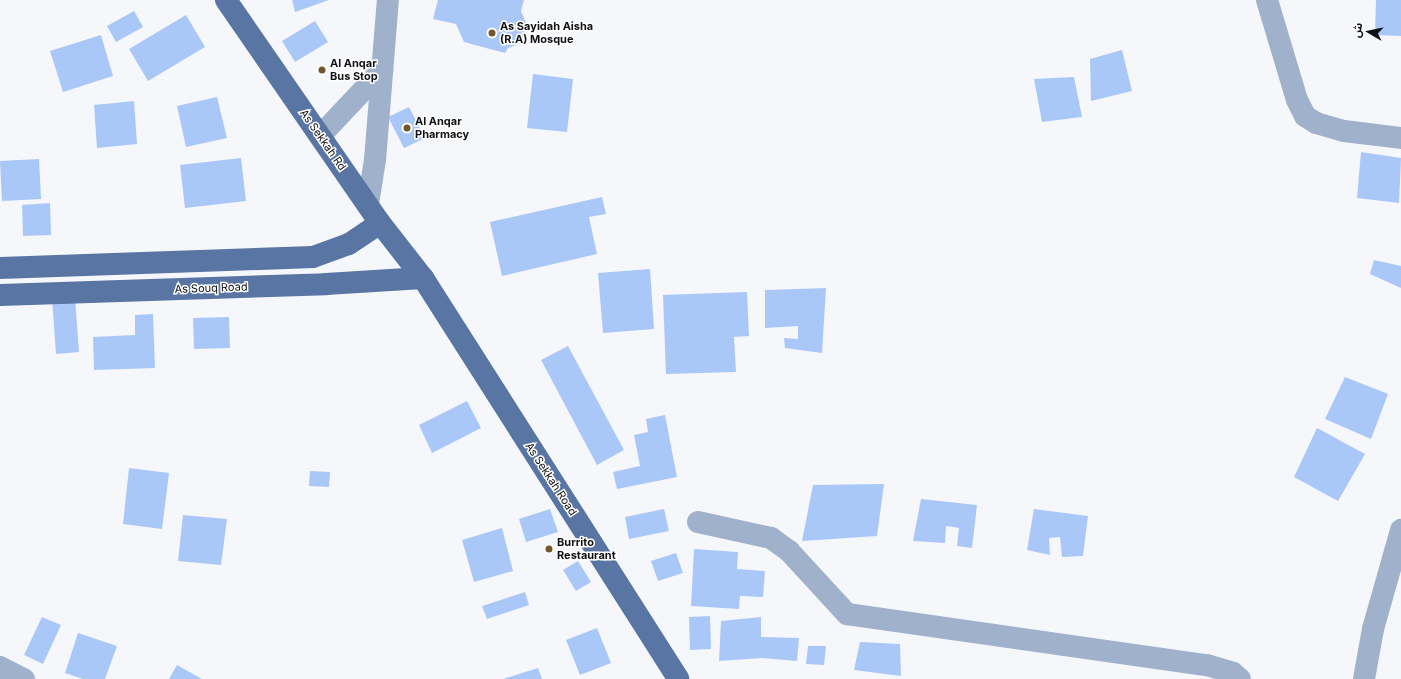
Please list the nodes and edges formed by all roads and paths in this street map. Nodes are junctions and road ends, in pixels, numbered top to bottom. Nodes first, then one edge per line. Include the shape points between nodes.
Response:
1 (226, 0) edge
2 (388, 0) edge
3 (1267, 0) edge
4 (382, 70) junction
5 (320, 136) junction
6 (1401, 138) edge
7 (368, 204) junction
8 (380, 223) junction
9 (0, 268) edge
10 (423, 278) junction
11 (0, 296) edge
12 (698, 522) dead end
13 (1401, 530) edge
14 (0, 667) edge
15 (24, 679) edge
16 (678, 679) edge
17 (1240, 679) edge
18 (1364, 679) edge

1 - 5 main road, As Sekkah Rd
2 - 4 street
3 - 6 street via 1297,100 1306,116 1316,123 1344,131
4 - 5 street
4 - 7 street via 375,160
5 - 7 main road, As Sekkah Rd
7 - 8 main road, As Sekkah Rd
8 - 9 main road via 349,244 313,257
8 - 10 main road, As Sekkah Rd
10 - 11 main road, As Souq Road
10 - 16 main road, As Sekkah Road
12 - 17 street via 771,538 789,551 847,614 1207,665 1233,673
13 - 18 street via 1373,629
14 - 15 street

